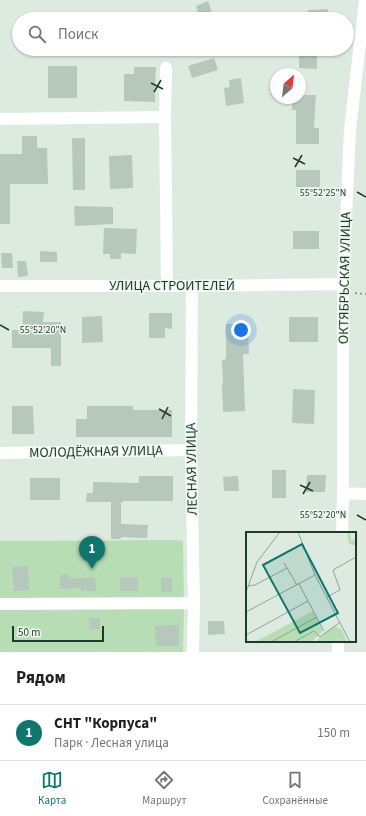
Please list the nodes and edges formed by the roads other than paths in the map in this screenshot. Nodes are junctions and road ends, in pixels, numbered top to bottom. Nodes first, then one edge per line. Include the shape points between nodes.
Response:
1 (365, 0) edge
2 (166, 68) dead end
3 (165, 117) junction
4 (0, 119) edge
5 (343, 284) junction
6 (0, 286) edge
7 (167, 286) junction
8 (192, 286) junction
9 (191, 450) junction
10 (0, 453) edge
11 (343, 494) junction
12 (366, 494) edge
13 (342, 532) edge
14 (194, 603) junction
15 (0, 604) edge
16 (193, 652) edge

1 - 5 street, ОКТЯБРЬСКАЯ УЛИЦА via 350,130
2 - 3 street
3 - 4 street
3 - 7 street
5 - 8 street, УЛИЦА СТРОИТЕЛЕЙ
5 - 11 street, ОКТЯБРЬСКАЯ УЛИЦА
6 - 7 street, УЛИЦА СТРОИТЕЛЕЙ
7 - 8 street, УЛИЦА СТРОИТЕЛЕЙ
8 - 9 street, ЛЕСНАЯ УЛИЦА
9 - 10 street, МОЛОДЁЖНАЯ УЛИЦА
9 - 14 street, ЛЕСНАЯ УЛИЦА
11 - 12 street
11 - 13 street, ОКТЯБРЬСКАЯ УЛИЦА
14 - 15 street
14 - 16 street, ЛЕСНАЯ УЛИЦА

